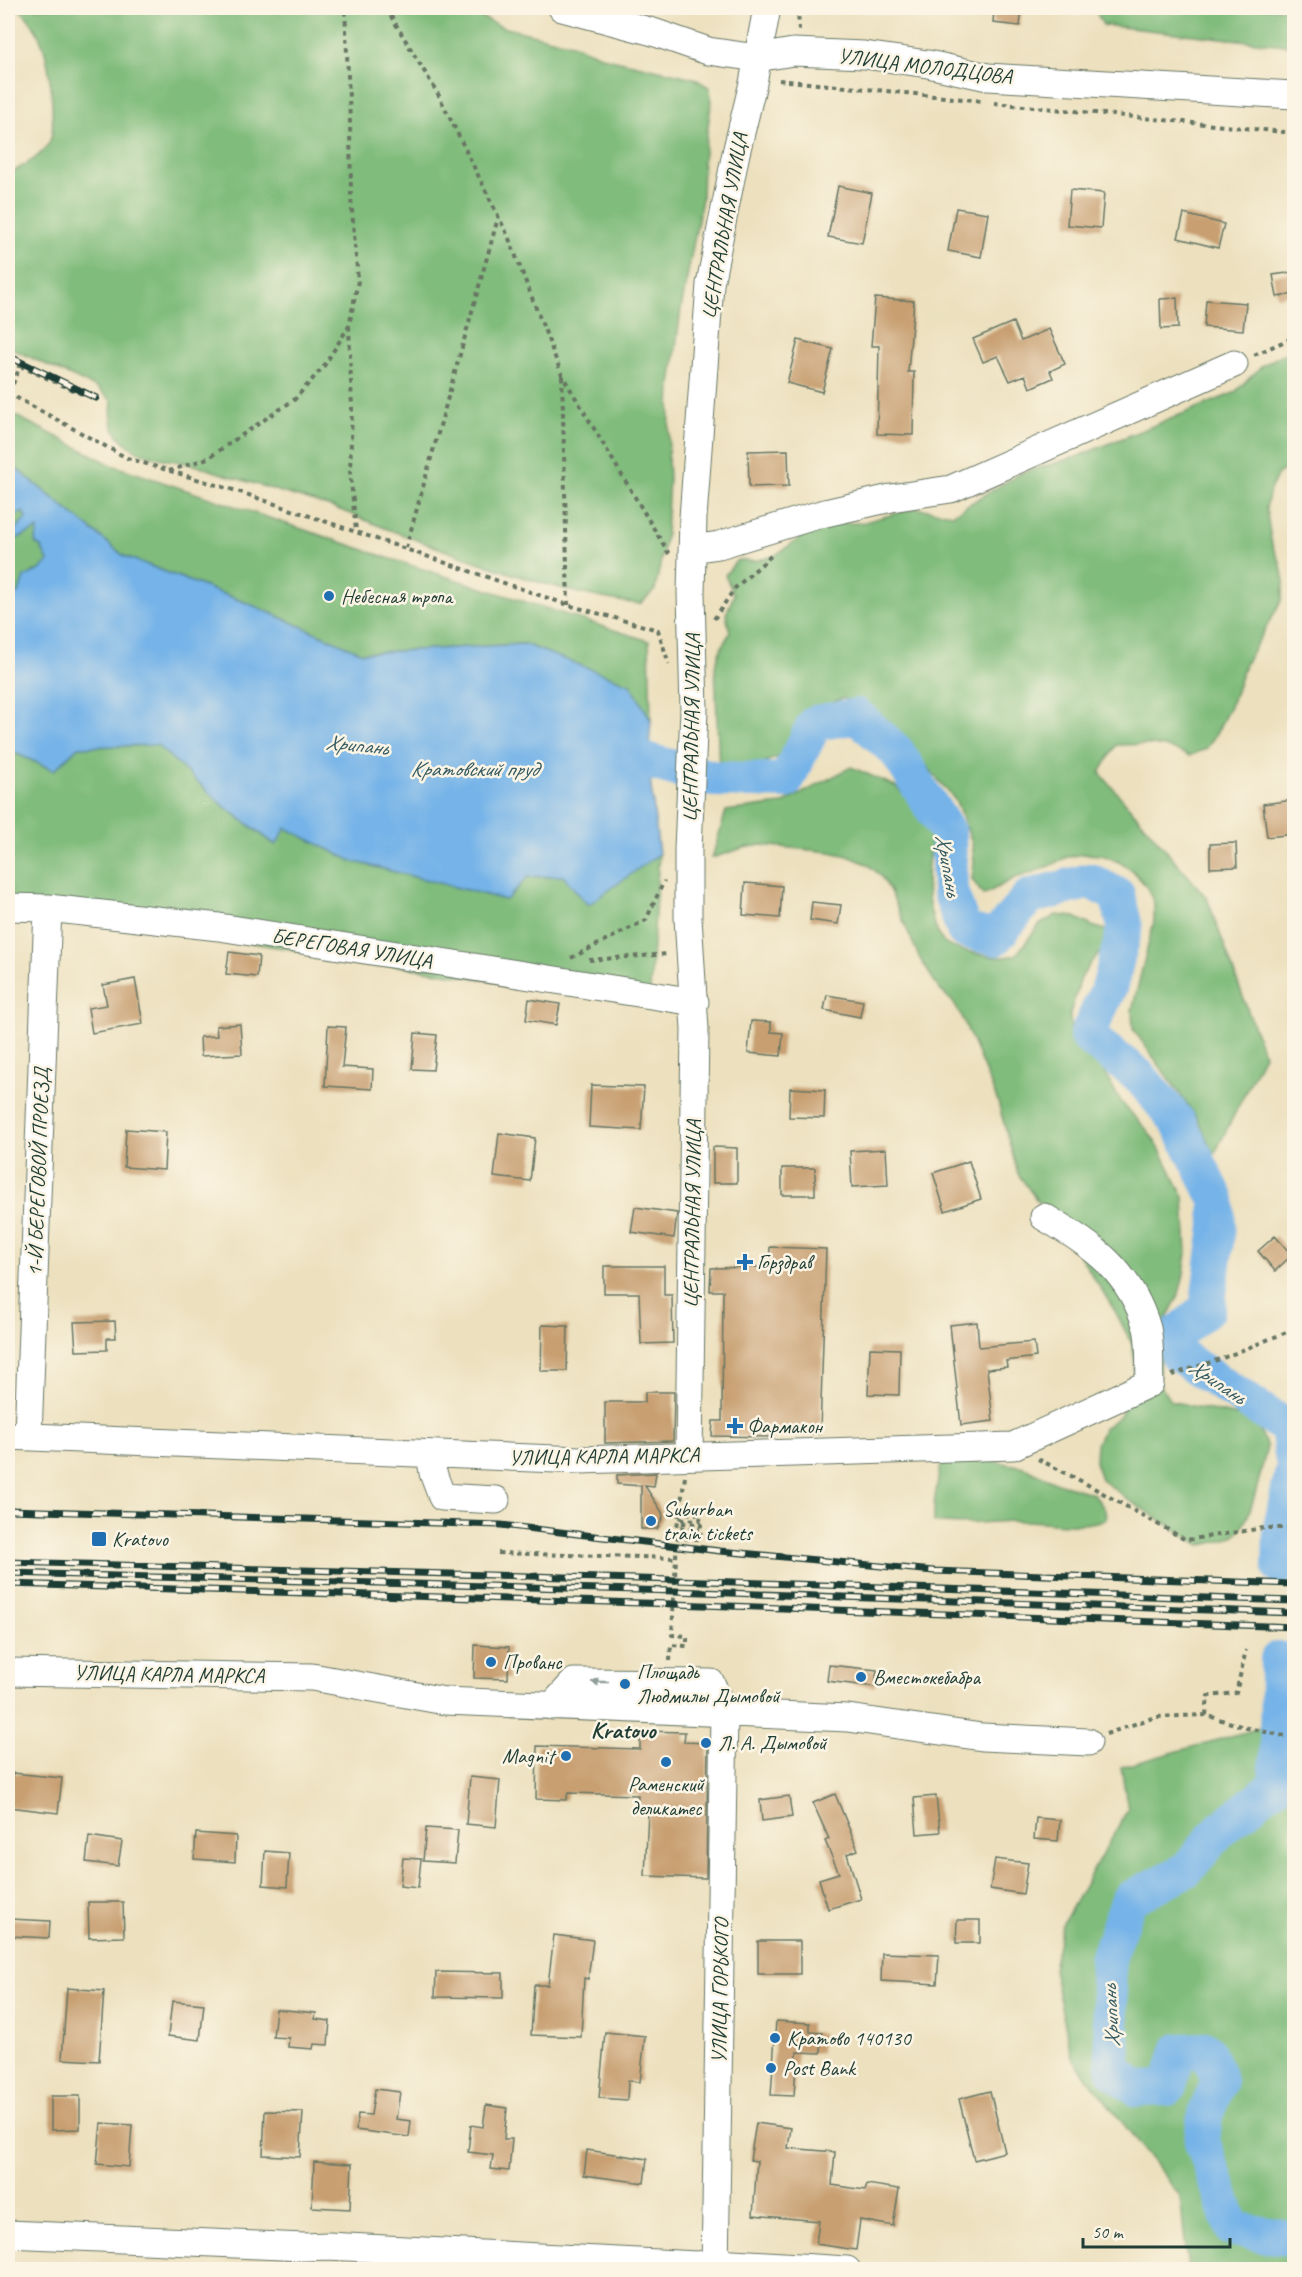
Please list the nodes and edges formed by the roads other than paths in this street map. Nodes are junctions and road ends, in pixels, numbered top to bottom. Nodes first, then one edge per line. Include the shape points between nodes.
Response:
1 (562, 8) edge
2 (767, 8) edge
3 (757, 58) junction
4 (1294, 95) edge
5 (1234, 364) road end
6 (681, 552) junction
7 (8, 906) edge
8 (48, 908) junction
9 (695, 1002) junction
10 (1044, 1217) dead end
11 (18, 1436) edge
12 (430, 1454) junction
13 (689, 1455) junction
14 (496, 1500) dead end
15 (8, 1672) edge
16 (552, 1706) junction
17 (724, 1712) junction
18 (1088, 1742) dead end
19 (8, 2234) edge
20 (304, 2258) edge
21 (716, 2266) edge
22 (289, 2270) edge
23 (847, 2270) edge

1 - 3 street, УЛИЦА МОЛОДЦОВА via 708,51
2 - 3 street, ЦЕНТРАЛЬНАЯ УЛИЦА
3 - 4 street, УЛИЦА МОЛОДЦОВА via 793,52 864,56 988,77
3 - 6 street, ЦЕНТРАЛЬНАЯ УЛИЦА via 710,284
5 - 6 street via 951,489 821,514 719,545
6 - 9 street, ЦЕНТРАЛЬНАЯ УЛИЦА via 694,711 688,918
7 - 8 street, БЕРЕГОВАЯ УЛИЦА
8 - 9 street, БЕРЕГОВАЯ УЛИЦА via 219,927
8 - 11 street, 1-Й БЕРЕГОВОЙ ПРОЕЗД
9 - 13 street, ЦЕНТРАЛЬНАЯ УЛИЦА
10 - 13 street, УЛИЦА КАРЛА МАРКСА via 1076,1235 1128,1283 1147,1329 1160,1379 1013,1446
11 - 12 street, УЛИЦА КАРЛА МАРКСА
12 - 13 street, УЛИЦА КАРЛА МАРКСА via 580,1460
12 - 14 street via 442,1497
15 - 16 street, УЛИЦА КАРЛА МАРКСА via 312,1677 445,1701
16 - 17 street, УЛИЦА КАРЛА МАРКСА
17 -> 16 street via 711,1683 574,1682
17 - 18 street, УЛИЦА КАРЛА МАРКСА via 848,1718 982,1737
17 - 21 street, УЛИЦА ГОРЬКОГО
19 - 20 street
20 - 21 street via 327,2246
20 - 22 street
21 - 23 street

